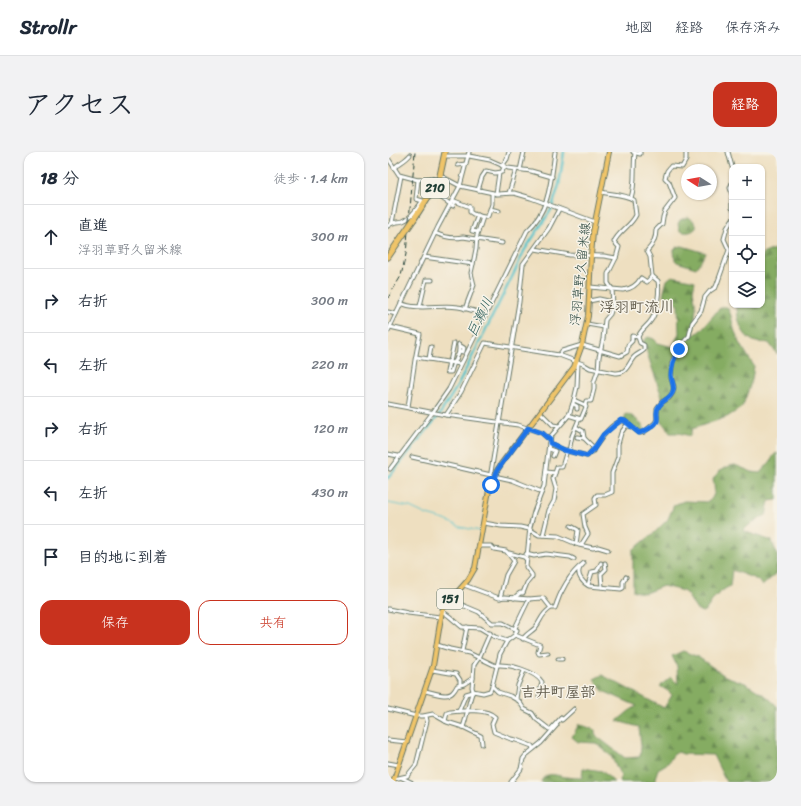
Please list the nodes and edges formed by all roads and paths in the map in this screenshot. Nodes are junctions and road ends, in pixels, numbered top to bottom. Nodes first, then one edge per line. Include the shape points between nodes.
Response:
1 (509, 152) edge
2 (524, 152) edge
3 (555, 152) edge
4 (608, 152) edge
5 (634, 152) edge
6 (640, 152) edge
7 (686, 152) edge
8 (728, 152) edge
9 (445, 154) edge
10 (469, 154) edge
11 (410, 155) dead end
12 (388, 158) edge
13 (466, 164) junction
14 (731, 164) edge
15 (458, 165) dead end
16 (503, 166) junction
17 (394, 168) junction
18 (518, 170) junction
19 (499, 173) junction
20 (401, 176) junction
21 (552, 177) junction
22 (440, 178) junction
23 (418, 180) junction
24 (460, 186) junction
25 (478, 190) junction
26 (601, 192) junction
27 (494, 193) junction
28 (509, 193) junction
29 (440, 198) dead end
30 (631, 198) junction
31 (425, 201) junction
32 (454, 201) junction
33 (450, 204) junction
34 (545, 204) junction
35 (490, 209) junction
36 (559, 209) junction
37 (499, 211) dead end
38 (478, 215) junction
39 (483, 217) junction
40 (595, 222) junction
41 (392, 223) junction
42 (729, 224) edge
43 (388, 226) edge
44 (435, 232) junction
45 (478, 232) junction
46 (477, 239) junction
47 (502, 243) dead end
48 (535, 249) junction
49 (591, 256) junction
50 (388, 257) edge
51 (424, 257) junction
52 (616, 258) junction
53 (473, 264) junction
54 (652, 276) junction
55 (432, 280) dead end
56 (590, 287) junction
57 (612, 289) junction
58 (589, 301) junction
59 (612, 302) junction
60 (401, 303) junction
61 (420, 306) junction
62 (465, 309) junction
63 (388, 312) edge
64 (396, 314) junction
65 (486, 315) junction
66 (587, 324) junction
67 (390, 327) junction
68 (604, 327) junction
69 (388, 331) edge
70 (638, 337) junction
71 (454, 343) dead end
72 (459, 344) dead end
73 (582, 346) junction
74 (431, 347) dead end
75 (512, 348) junction
76 (600, 350) junction
77 (559, 355) junction
78 (416, 357) junction
79 (429, 360) junction
80 (464, 360) junction
81 (576, 361) junction
82 (452, 362) junction
83 (460, 364) junction
84 (459, 370) junction
85 (598, 370) junction
86 (574, 400) junction
87 (388, 404) edge
88 (573, 404) junction
89 (585, 404) junction
90 (408, 407) junction
91 (577, 409) dead end
92 (434, 412) junction
93 (540, 412) junction
94 (446, 415) junction
95 (568, 415) junction
96 (579, 419) junction
97 (500, 422) junction
98 (559, 426) junction
99 (576, 426) junction
100 (630, 426) junction
101 (528, 428) junction
102 (577, 437) dead end
103 (584, 438) junction
104 (550, 442) junction
105 (549, 449) junction
106 (568, 450) junction
107 (593, 451) junction
108 (388, 454) edge
109 (398, 456) junction
110 (553, 456) dead end
111 (412, 457) dead end
112 (390, 469) dead end
113 (546, 472) junction
114 (555, 473) junction
115 (493, 475) junction
116 (542, 492) junction
117 (484, 523) junction
118 (571, 526) dead end
119 (529, 529) junction
120 (543, 536) junction
121 (576, 544) junction
122 (581, 545) junction
123 (480, 546) junction
124 (608, 550) dead end
125 (509, 554) junction
126 (526, 554) junction
127 (574, 559) dead end
128 (527, 560) junction
129 (626, 577) dead end
130 (464, 585) junction
131 (588, 586) junction
132 (602, 587) junction
133 (453, 597) junction
134 (500, 598) junction
135 (514, 598) junction
136 (529, 599) junction
137 (551, 608) junction
138 (388, 609) edge
139 (442, 611) junction
140 (440, 617) junction
141 (467, 627) junction
142 (515, 628) junction
143 (490, 633) junction
144 (515, 635) junction
145 (523, 639) junction
146 (507, 641) junction
147 (438, 645) junction
148 (462, 651) junction
149 (548, 653) dead end
150 (479, 657) junction
151 (497, 666) junction
152 (432, 670) junction
153 (524, 671) junction
154 (473, 678) junction
155 (460, 685) junction
156 (492, 686) junction
157 (425, 691) junction
158 (473, 691) junction
159 (539, 696) dead end
160 (516, 699) junction
161 (388, 709) edge
162 (574, 709) dead end
163 (459, 711) junction
164 (469, 711) junction
165 (416, 716) junction
166 (426, 716) junction
167 (562, 719) junction
168 (445, 722) junction
169 (464, 727) junction
170 (388, 740) edge
171 (407, 742) junction
172 (482, 744) dead end
173 (533, 749) junction
174 (388, 763) edge
175 (399, 765) junction
176 (402, 778) junction
177 (393, 781) edge
178 (411, 782) edge
179 (511, 782) edge

1 - 16 street
2 - 18 street
3 - 21 street
4 - 26 main road, 浮羽草野久留米線 / 151
5 - 6 street
5 - 30 street
7 - 54 street via 686,160 682,167 671,166 666,173 665,178 675,198 665,211 662,224 656,230 656,236 647,251
8 - 14 street
9 - 10 street
9 - 22 highway, 210
10 - 13 street
10 - 16 street
11 - 17 street
12 - 17 street
13 - 15 street
13 - 24 street
16 - 18 street
16 - 19 street via 502,172
17 - 20 street
18 - 21 street
18 - 28 street
19 - 25 street via 486,170
19 - 27 street
20 - 23 street
20 - 41 street
21 - 34 street
22 - 23 street
22 - 24 street
22 - 31 highway, 210
23 - 31 street via 416,199
24 - 25 street
24 - 32 street
25 - 27 street
26 - 30 street
26 - 40 main road, 浮羽草野久留米線 / 151
27 - 28 street
27 - 35 street
28 - 34 street
29 - 33 street
30 - 52 street via 634,200 636,215 614,242 618,247
31 - 41 street via 413,214 402,221
31 - 50 highway, 210, bridge
32 - 33 street
32 - 38 street via 470,207 472,213
33 - 44 street
34 - 36 street
34 - 65 street via 527,231
35 - 37 street
35 - 39 street via 487,217
36 - 40 street
36 - 48 street
38 - 39 street
38 - 45 street via 472,231
39 - 45 street
40 - 49 main road, 浮羽草野久留米線 / 151
41 - 43 street
42 - 100 street via 724,239 729,247 728,254 716,286 705,297 701,311 692,323 690,336 680,346 672,362 673,392 657,408 655,424 640,433
44 - 46 street via 444,236
44 - 51 street
45 - 46 street
46 - 47 street
46 - 53 street
48 - 49 street
48 - 75 street via 523,264
49 - 52 street
49 - 56 main road, 浮羽草野久留米線 / 151
51 - 53 street
51 - 60 street
52 - 57 street via 608,274 608,283
53 - 62 street via 471,273 474,285
54 - 57 street via 647,282 641,278 637,285 628,289
54 - 70 street via 658,283 659,290 656,308 652,320
55 - 61 street via 426,280
56 - 57 street
56 - 58 main road, 浮羽草野久留米線 / 151
57 - 59 street
58 - 59 street via 599,299
58 - 66 main road, 浮羽草野久留米線 / 151
59 - 68 street
60 - 61 street
60 - 64 street
61 - 62 street
62 - 65 street
63 - 64 street
64 - 67 street
65 - 80 street
66 - 68 street
66 - 73 main road, 浮羽草野久留米線 / 151
67 - 69 street
67 - 78 street via 420,334
68 - 76 street
70 - 76 street via 632,336 627,352 620,356
70 - 85 street via 644,351 633,358 629,367 618,373
71 - 82 street
72 - 82 street via 459,351
73 - 76 street
73 - 77 street via 562,351
73 - 81 main road, 浮羽草野久留米線 / 151
74 - 79 street
75 - 77 street
75 - 94 street via 485,343 461,392
75 - 97 street
76 - 85 street
77 - 81 street
78 - 79 street
78 - 90 street
79 - 82 street
80 - 83 street
80 - 84 street
81 - 85 street
81 - 86 street via 577,387
81 - 93 main road, 浮羽草野久留米線 / 151
82 - 83 street
83 - 84 street
84 - 92 street
85 - 89 street via 591,401 586,401
86 - 88 street
86 - 89 street
87 - 90 street
88 - 91 street
88 - 95 street
89 - 96 street via 582,420
90 - 92 street
92 - 94 street
92 - 109 street
93 - 98 street via 552,425
93 - 101 main road, 浮羽草野久留米線 / 151
94 - 97 street
95 - 96 street
95 - 98 street
96 - 99 street
97 - 101 street
97 - 115 street
98 - 104 street via 551,436
99 - 103 street via 583,431
99 - 106 street
100 - 107 street via 621,420 603,435
100 - 122 street via 626,426 622,431 618,444 618,457 612,473 612,492 597,495 596,505 583,514 588,534
101 - 104 street via 542,433
101 - 115 main road, 浮羽草野久留米線 / 151
102 - 103 street
103 - 107 street via 593,447
104 - 105 street
104 - 106 street
105 - 110 street via 555,451
105 - 113 street
106 - 107 street via 587,456
106 - 114 street via 562,467 557,467
108 - 109 street
109 - 112 street
111 - 115 street
113 - 114 street
113 - 116 street
114 - 120 street via 554,501 549,510
115 - 116 street
115 - 117 main road, 浮羽草野久留米線 / 151
116 - 119 street
117 - 119 street
117 - 123 main road, 浮羽草野久留米線 / 151
118 - 121 street via 578,530
119 - 120 street
119 - 126 street
120 - 121 street via 558,536
121 - 122 street
122 - 124 street via 594,548 598,546
123 - 125 street via 491,546
123 - 130 main road, 浮羽草野久留米線 / 151 via 475,568
125 - 128 street
125 - 134 street via 514,561 506,574
126 - 127 street via 546,554
126 - 128 street
128 - 135 street via 526,567 532,577 523,592
129 - 132 street via 622,589
130 - 133 main road, 浮羽草野久留米線 / 151
130 - 134 street
131 - 132 street
131 - 132 street via 592,572 603,563 606,569 601,574
131 - 137 street via 580,576 579,570 584,563 560,592 555,608
133 - 139 main road, 浮羽草野久留米線 / 151
133 - 142 street via 492,623 503,623
134 - 135 street
135 - 136 street
136 - 137 street via 544,599
136 - 142 street
137 - 145 street via 544,612 534,629
138 - 140 street
139 - 140 main road, 浮羽草野久留米線 / 151
139 - 141 street via 462,627
140 - 147 main road, 浮羽草野久留米線 / 151
141 - 143 street
141 - 148 street
142 - 144 street
143 - 146 street
143 - 150 street
144 - 145 street
144 - 146 street
145 - 149 street via 540,645 539,654
146 - 151 street
147 - 148 street
147 - 152 main road, 浮羽草野久留米線 / 151
148 - 150 street
150 - 151 street
150 - 154 street via 474,665
151 - 153 street
151 - 156 street
152 - 155 street via 456,674
152 - 157 main road, 浮羽草野久留米線 / 151
153 - 159 street via 530,672 542,681
153 - 160 street
154 - 155 street
154 - 158 street
155 - 157 street via 450,694
156 - 158 street via 490,690 482,693
156 - 160 street via 498,692
157 - 165 main road, 浮羽草野久留米線 / 151
158 - 163 street via 466,694
158 - 164 street
160 - 167 street via 524,709 534,714 536,719 549,729
161 - 165 street
162 - 167 street
163 - 164 street
163 - 168 street via 448,712
164 - 169 street
164 - 173 street via 495,716 492,724 494,732 532,746
165 - 166 street
165 - 171 main road, 浮羽草野久留米線 / 151
166 - 168 street via 433,714
166 - 176 street via 423,742 417,761 409,774
167 - 173 street
168 - 169 street
169 - 172 street via 481,736
170 - 171 street
171 - 175 main road, 浮羽草野久留米線 / 151
173 - 179 street via 523,759 521,769
174 - 175 street
175 - 177 main road, 浮羽草野久留米線 / 151
176 - 177 street
176 - 178 street

